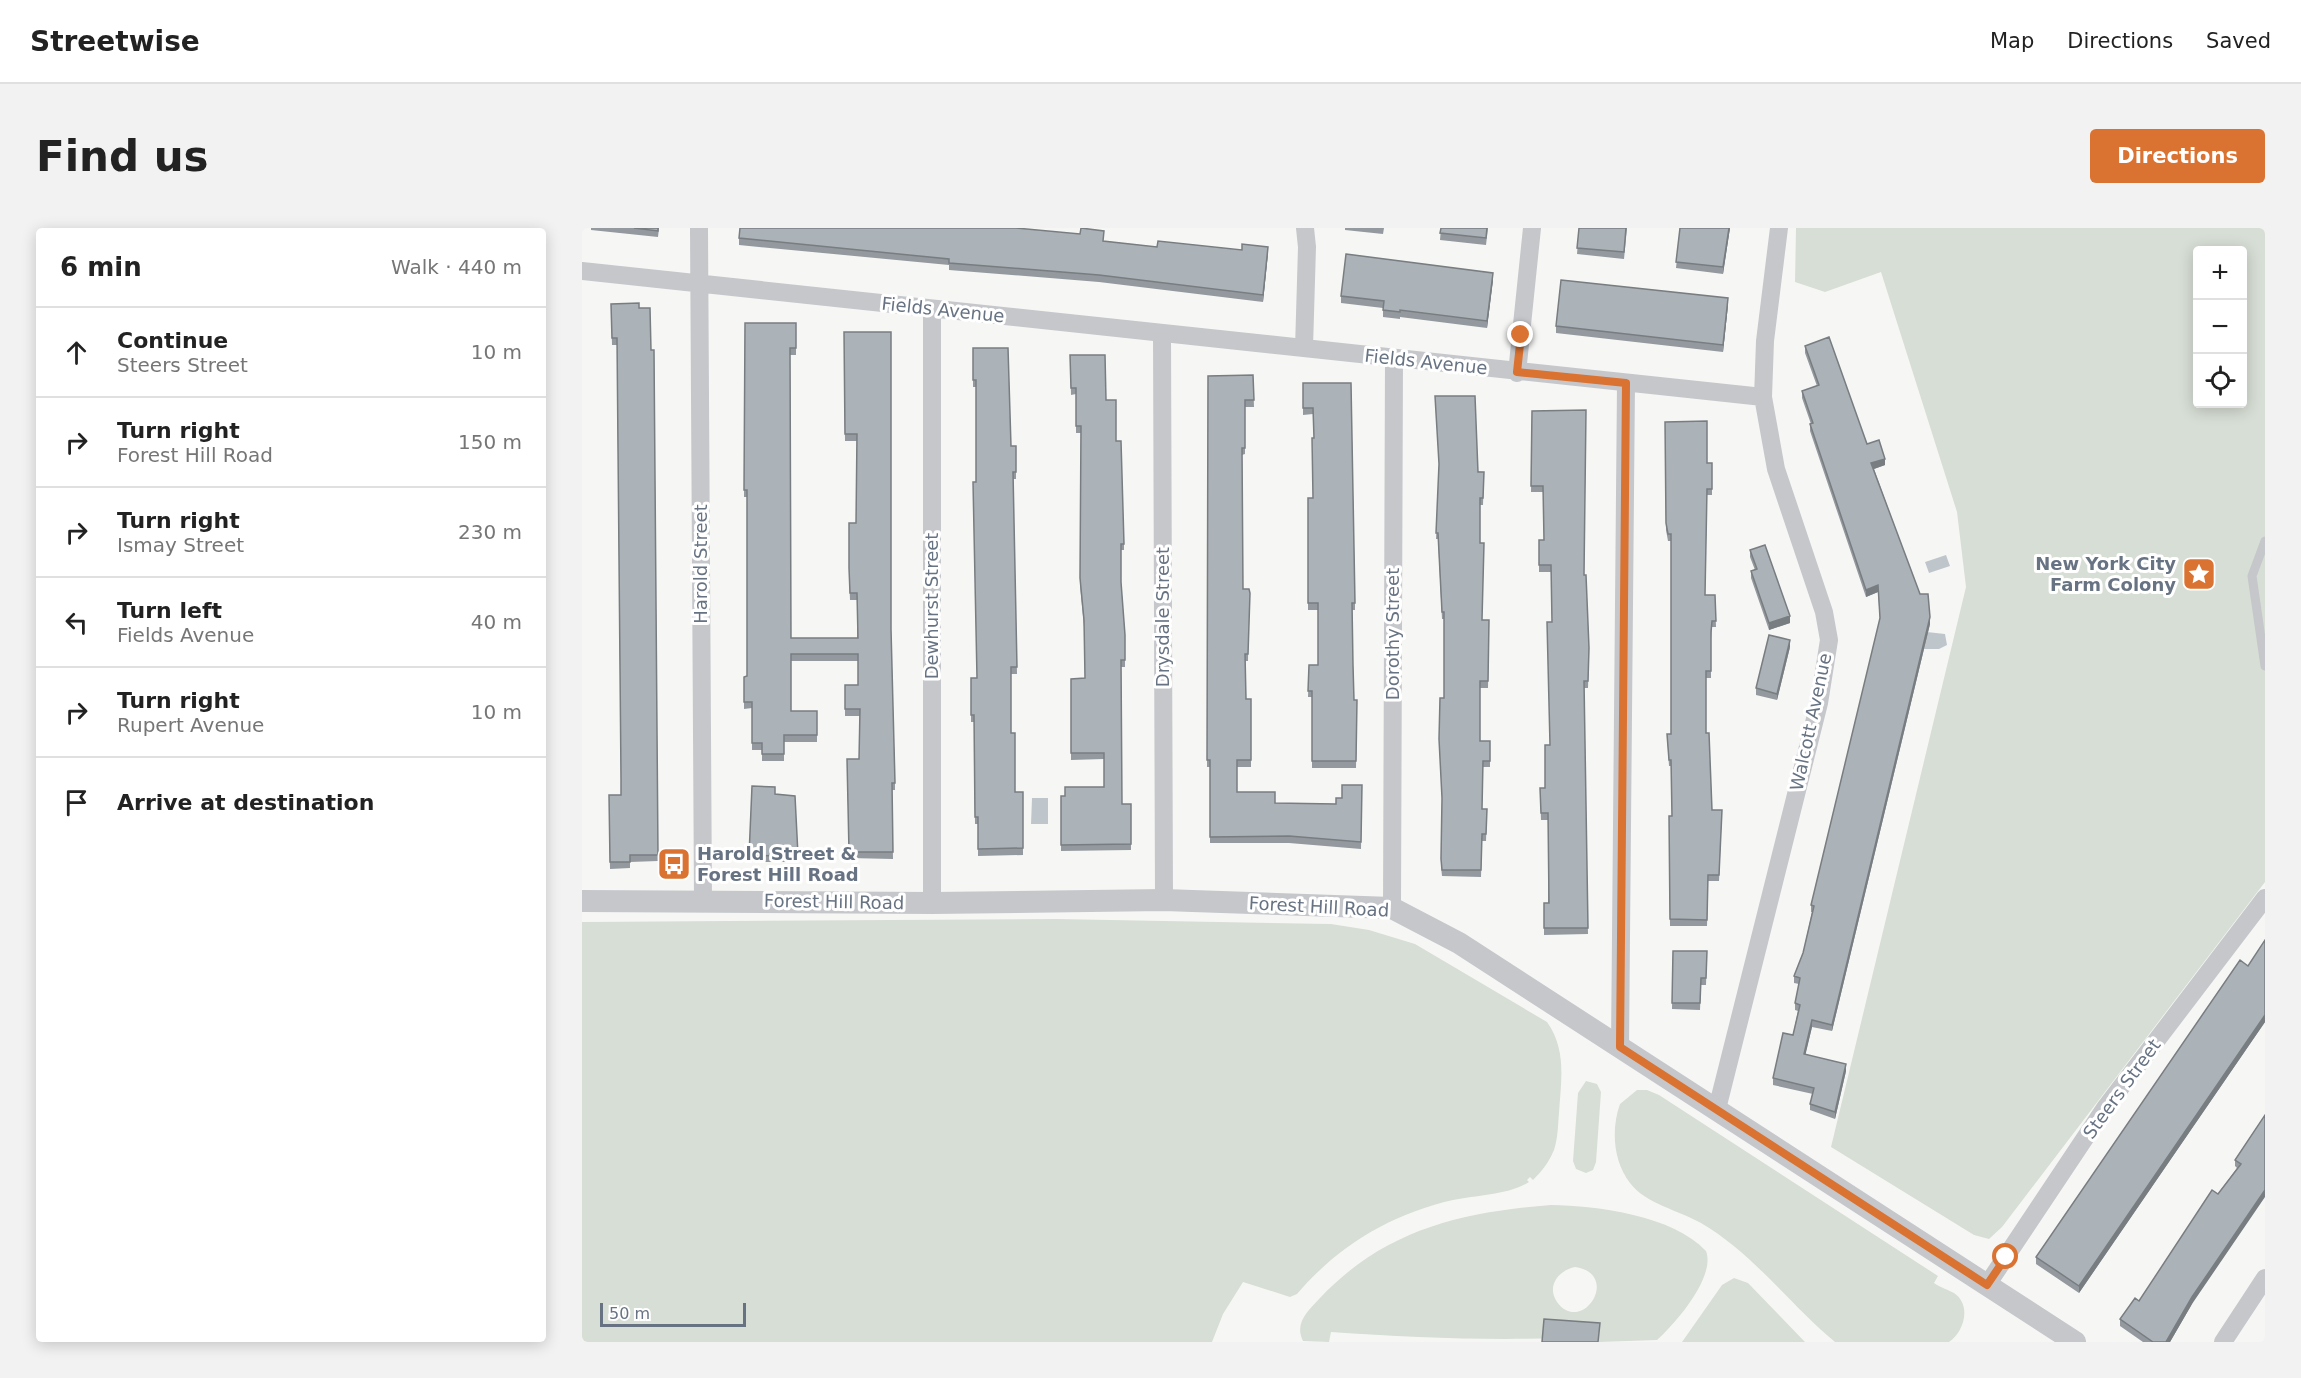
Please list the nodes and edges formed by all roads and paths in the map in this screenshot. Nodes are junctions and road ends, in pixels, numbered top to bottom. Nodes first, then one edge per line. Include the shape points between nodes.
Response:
1 (699, 228) edge
2 (1305, 228) edge
3 (1532, 228) edge
4 (1779, 228) edge
5 (582, 271) edge
6 (700, 284) junction
7 (932, 309) junction
8 (1162, 334) junction
9 (1304, 348) junction
10 (1394, 359) junction
11 (1517, 372) junction
12 (1626, 383) junction
13 (1764, 397) junction
14 (2265, 541) edge
15 (2265, 666) edge
16 (2265, 898) edge
17 (1164, 900) junction
18 (582, 901) edge
19 (703, 901) junction
20 (932, 903) junction
21 (1392, 908) junction
22 (1620, 1047) junction
23 (1717, 1109) junction
24 (2265, 1278) edge
25 (1987, 1285) junction
26 (2074, 1342) edge
27 (2223, 1342) edge

1 - 6 street, Harold Street
2 - 9 street
3 - 11 street
4 - 13 street, Walcott Avenue
5 - 6 street, Fields Avenue
6 - 7 street, Fields Avenue
6 - 19 street, Harold Street
7 - 8 street, Fields Avenue
7 - 20 street, Dewhurst Street
8 - 9 street, Fields Avenue
8 - 17 street, Drysdale Street
9 - 10 street, Fields Avenue
10 - 11 street, Fields Avenue
10 - 21 street, Dorothy Street
11 - 12 street, Fields Avenue
12 - 13 street, Fields Avenue
12 - 22 street
13 - 23 street, Walcott Avenue via 1776,469 1816,584 1829,640 1819,703
14 - 15 lane via 2252,576
16 - 25 street, Steers Street via 2105,1108
17 - 20 street, Forest Hill Road
17 - 21 street, Forest Hill Road
18 - 19 street, Forest Hill Road
19 - 20 street, Forest Hill Road
21 - 22 street, Forest Hill Road via 1459,943
22 - 23 street, Forest Hill Road
23 - 25 street, Forest Hill Road
24 - 27 street
25 - 26 street, Forest Hill Road

